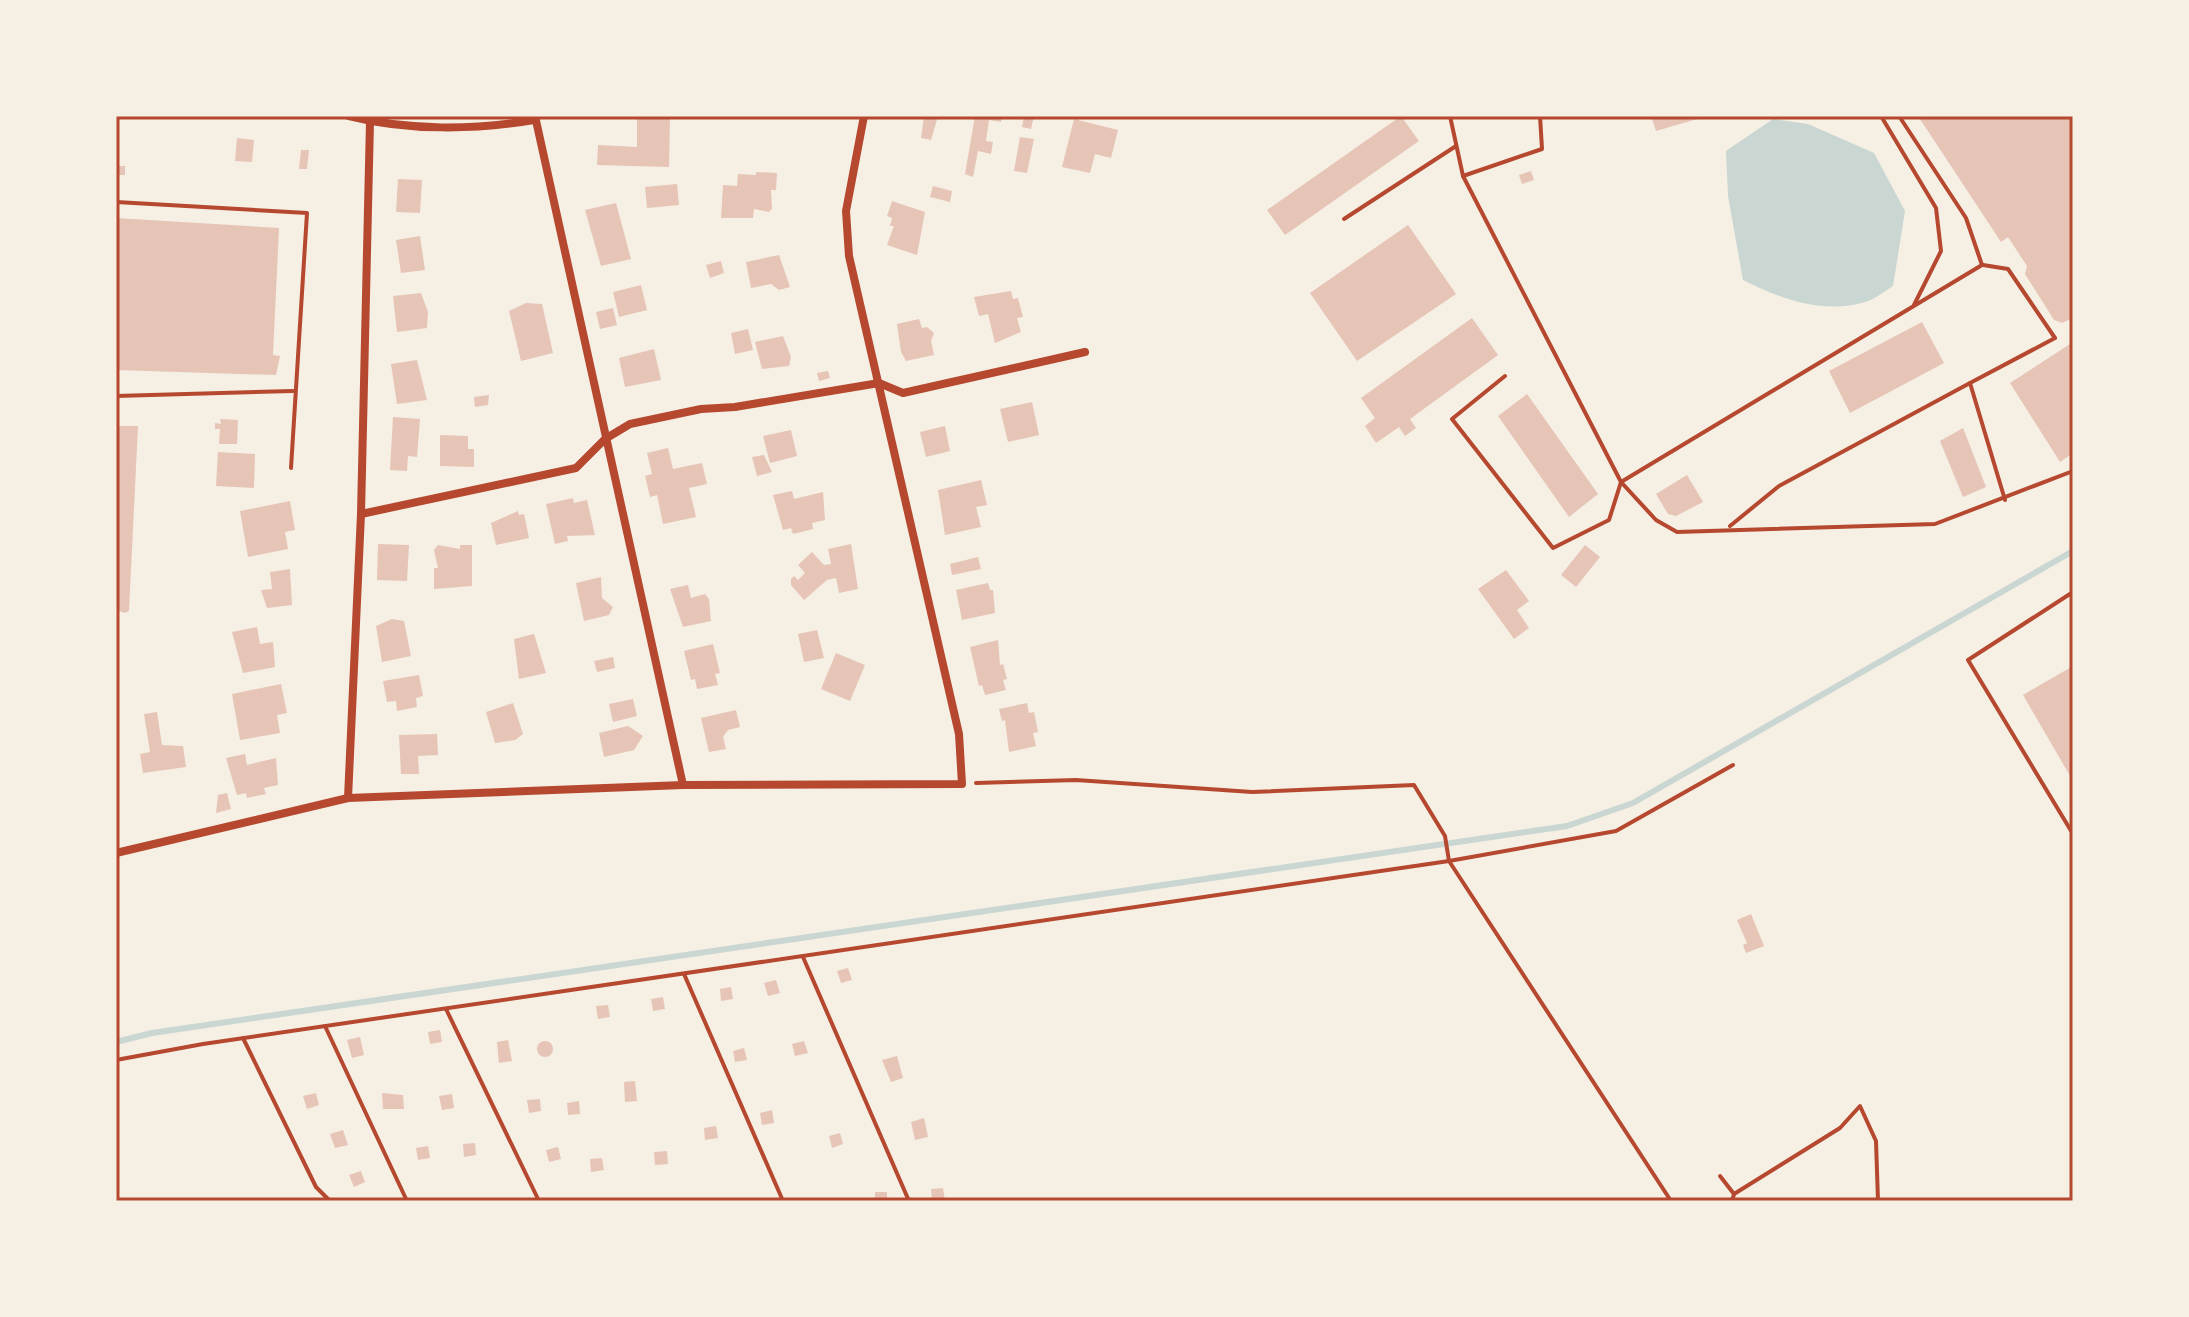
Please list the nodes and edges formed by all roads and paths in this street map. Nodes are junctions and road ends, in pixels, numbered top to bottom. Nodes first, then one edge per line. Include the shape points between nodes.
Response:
1 (349, 116) edge
2 (864, 116) edge
3 (1450, 116) edge
4 (1540, 116) edge
5 (1881, 116) edge
6 (1899, 116) edge
7 (534, 118) edge
8 (370, 121) junction
9 (1457, 146) junction
10 (1463, 176) junction
11 (116, 202) edge
12 (1344, 219) dead end
13 (1982, 265) junction
14 (1913, 308) junction
15 (1085, 352) dead end
16 (1505, 376) dead end
17 (879, 383) junction
18 (1970, 383) junction
19 (293, 391) junction
20 (116, 396) edge
21 (605, 439) junction
22 (291, 468) dead end
23 (2073, 471) edge
24 (1621, 482) junction
25 (2005, 500) junction
26 (361, 514) junction
27 (1728, 527) junction
28 (2073, 592) edge
29 (1733, 765) dead end
30 (962, 784) junction
31 (683, 785) junction
32 (348, 798) junction
33 (2073, 834) edge
34 (116, 853) edge
35 (1449, 861) junction
36 (803, 957) junction
37 (684, 974) junction
38 (446, 1009) junction
39 (325, 1026) junction
40 (243, 1038) junction
41 (116, 1060) edge
42 (1720, 1176) dead end
43 (1734, 1194) junction
44 (330, 1201) edge
45 (407, 1201) edge
46 (539, 1201) edge
47 (783, 1201) edge
48 (909, 1201) edge
49 (1671, 1201) edge
50 (1732, 1201) edge
51 (1878, 1201) edge

1 - 8 street
2 - 17 street via 846,211 849,256
3 - 9 lane
4 - 10 lane via 1542,149
5 - 14 lane via 1936,208 1941,251
6 - 13 lane via 1966,218
7 - 8 street via 496,127
7 - 21 street
8 - 26 street
9 - 10 lane
9 - 12 lane
10 - 24 lane
11 - 19 lane via 307,213
13 - 14 lane
13 - 18 lane via 2008,269 2055,338
14 - 24 lane
15 - 17 street via 903,393
16 - 24 lane via 1452,419 1553,548 1609,520
17 - 21 street via 687,412 630,424
17 - 30 street via 959,734
18 - 25 lane
18 - 27 lane via 1779,486
19 - 20 lane
19 - 22 lane
21 - 26 street via 576,468
21 - 31 street
23 - 25 lane
24 - 27 lane via 1656,520 1677,532
25 - 27 lane via 1935,524
26 - 32 street
28 - 33 lane via 1968,660
29 - 35 path via 1616,831
30 - 31 street
30 - 35 path via 1076,780 1252,792 1414,785 1445,836
31 - 32 street
32 - 34 street
35 - 36 path
35 - 49 path
36 - 37 path
36 - 48 path
37 - 38 path
37 - 47 path
38 - 39 path
38 - 46 path
39 - 40 path
39 - 45 path
40 - 41 path
40 - 44 path via 316,1187
42 - 43 path
43 - 50 path
43 - 51 path via 1840,1128 1860,1106 1876,1141

